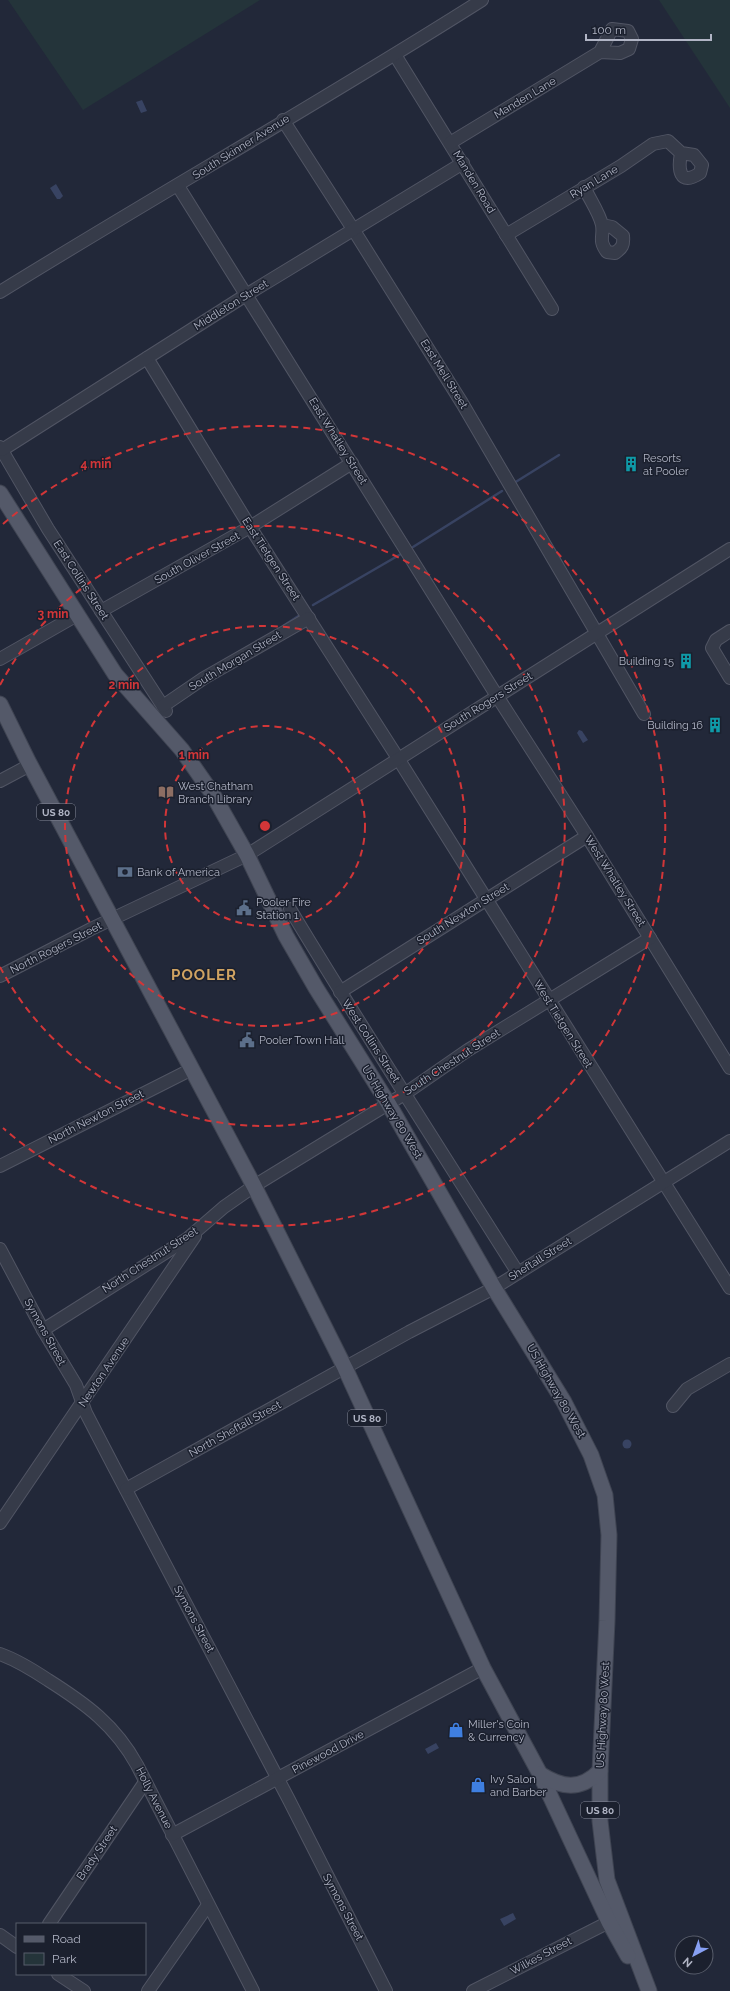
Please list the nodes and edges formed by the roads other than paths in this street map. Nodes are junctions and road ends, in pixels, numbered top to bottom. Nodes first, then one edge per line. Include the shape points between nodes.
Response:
1 (482, 0) edge
2 (600, 52) dead end
3 (395, 55) junction
4 (283, 120) junction
5 (450, 143) junction
6 (681, 153) dead end
7 (463, 163) junction
8 (178, 186) junction
9 (584, 188) junction
10 (602, 225) dead end
11 (353, 229) junction
12 (506, 235) junction
13 (0, 292) edge
14 (246, 295) junction
15 (552, 309) dead end
16 (147, 358) junction
17 (1, 449) edge
18 (352, 463) junction
19 (0, 493) edge
20 (250, 527) junction
21 (730, 549) edge
22 (101, 611) junction
23 (77, 615) junction
24 (309, 618) junction
25 (730, 631) edge
26 (596, 634) junction
27 (0, 659) edge
28 (730, 678) edge
29 (497, 696) junction
30 (0, 704) edge
31 (165, 708) joint
32 (644, 714) dead end
33 (398, 758) junction
34 (30, 765) junction
35 (0, 781) edge
36 (587, 836) junction
37 (246, 855) junction
38 (485, 900) junction
39 (290, 910) dead end
40 (113, 920) junction
41 (650, 938) junction
42 (0, 976) edge
43 (340, 992) junction
44 (549, 1001) junction
45 (730, 1068) edge
46 (192, 1069) junction
47 (406, 1093) junction
48 (388, 1103) junction
49 (730, 1141) edge
50 (0, 1166) edge
51 (663, 1182) junction
52 (254, 1186) junction
53 (207, 1222) junction
54 (0, 1249) edge
55 (518, 1273) junction
56 (494, 1288) junction
57 (730, 1288) edge
58 (43, 1330) junction
59 (730, 1364) edge
60 (344, 1368) junction
61 (83, 1403) junction
62 (673, 1406) dead end
63 (126, 1489) junction
64 (0, 1523) edge
65 (1, 1654) edge
66 (483, 1668) junction
67 (600, 1771) junction
68 (540, 1774) junction
69 (278, 1779) junction
70 (145, 1782) junction
71 (172, 1835) junction
72 (208, 1904) junction
73 (609, 1922) junction
74 (50, 1923) edge
75 (0, 1935) edge
76 (16, 1946) edge
77 (60, 1975) edge
78 (84, 1991) edge
79 (148, 1991) edge
80 (253, 1991) edge
81 (386, 1991) edge
82 (473, 1991) edge
83 (648, 1991) edge

1 - 3 street, South Skinner Avenue
2 - 5 street, Manden Lane
3 - 4 street, South Skinner Avenue
3 - 5 street, Manden Road
4 - 8 street, South Skinner Avenue
4 - 11 street, East Mell Street
5 - 7 street, Manden Road
6 - 9 street, Ryan Lane via 668,141 653,144
7 - 11 street, Middleton Street
7 - 12 street, Manden Road
8 - 13 street, South Skinner Avenue
8 - 14 street, East Whatley Street
9 - 10 street
9 - 12 street, Ryan Lane
11 - 14 street, Middleton Street
11 - 26 street, East Mell Street via 466,409
12 - 15 street, Manden Road
14 - 16 street, Middleton Street
14 - 18 street, East Whatley Street
16 - 17 street, Middleton Street
16 - 20 street, East Tietgen Street
17 - 22 street, East Collins Street via 48,529
18 - 20 street, South Oliver Street
18 - 29 street, East Whatley Street
19 - 23 main road, US 80
20 - 22 street, South Oliver Street
20 - 24 street, East Tietgen Street
21 - 26 street, South Rogers Street
22 - 31 street, East Collins Street
23 - 27 street
23 - 37 main road, US 80 via 115,674 182,750 212,793
24 - 31 street, South Morgan Street via 204,678
24 - 33 street, East Tietgen Street
25 - 28 street via 716,640 712,648
26 - 29 street, South Rogers Street
26 - 32 street, East Mell Street
29 - 33 street, South Rogers Street
29 - 36 street, West Whatley Street
30 - 34 main road, US 80
33 - 37 street, South Rogers Street
33 - 38 street, West Tietgen Street
34 - 35 street
34 - 40 main road, US 80
36 - 38 street, South Newton Street
36 - 41 street, West Whatley Street
37 - 40 street, North Rogers Street
37 - 48 main road, US Highway 80 West / US 80 via 316,988
38 - 43 street, South Newton Street
38 - 44 street, West Tietgen Street
39 - 43 street, West Collins Street
40 - 42 street, North Rogers Street
40 - 46 main road, US Highway 80 West / US 80
41 - 44 street, South Chestnut Street
41 - 45 street, West Whatley Street
43 - 47 street, West Collins Street
44 - 47 street, South Chestnut Street via 468,1050
44 - 51 street, West Tietgen Street
46 - 50 street, North Newton Street
46 - 52 main road, US Highway 80 West / US 80
47 - 48 street, South Chestnut Street
47 - 55 street, West Collins Street
48 - 52 street, South Chestnut Street
48 - 56 main road, US Highway 80 West / US 80
49 - 51 street, Sheftall Street
51 - 55 street, Sheftall Street
51 - 57 street, West Tietgen Street
52 - 53 street, North Chestnut Street
52 - 60 main road, US Highway 80 West / US 80
53 - 58 street, North Chestnut Street via 187,1239
53 - 61 street, Newton Avenue
54 - 58 street, Symons Street
55 - 56 street, Sheftall Street
56 - 60 street, Sheftall Street
56 - 67 main road, US Highway 80 West / US 80 via 564,1402 591,1455 605,1495 609,1543
58 - 61 street, Symons Street via 76,1385
59 - 62 street via 687,1389
60 - 63 street, North Sheftall Street
60 - 66 main road, US Highway 80 West / US 80
61 - 63 street, Symons Street
61 - 64 street, Newton Avenue
63 - 69 street, Symons Street
65 - 70 street, Holly Avenue via 21,1663 102,1718 125,1746
66 - 68 main road, US Highway 80 West / US 80
66 - 69 street, Pinewood Drive
67 - 68 main road via 585,1782 568,1786 551,1781
67 - 83 main road, US Highway 80 West / US 80 via 600,1821 607,1880
68 - 73 main road, US Highway 80 West / US 80
69 - 71 street, Pinewood Drive
69 - 81 street, Symons Street
70 - 71 street, Holly Avenue
70 - 74 street, Brady Street
71 - 72 street, Holly Avenue
72 - 79 street
72 - 80 street, Holly Avenue
73 - 82 street, Wilkes Street
73 - 83 main road, US Highway 80 West / US 80
75 - 76 street
77 - 78 street

